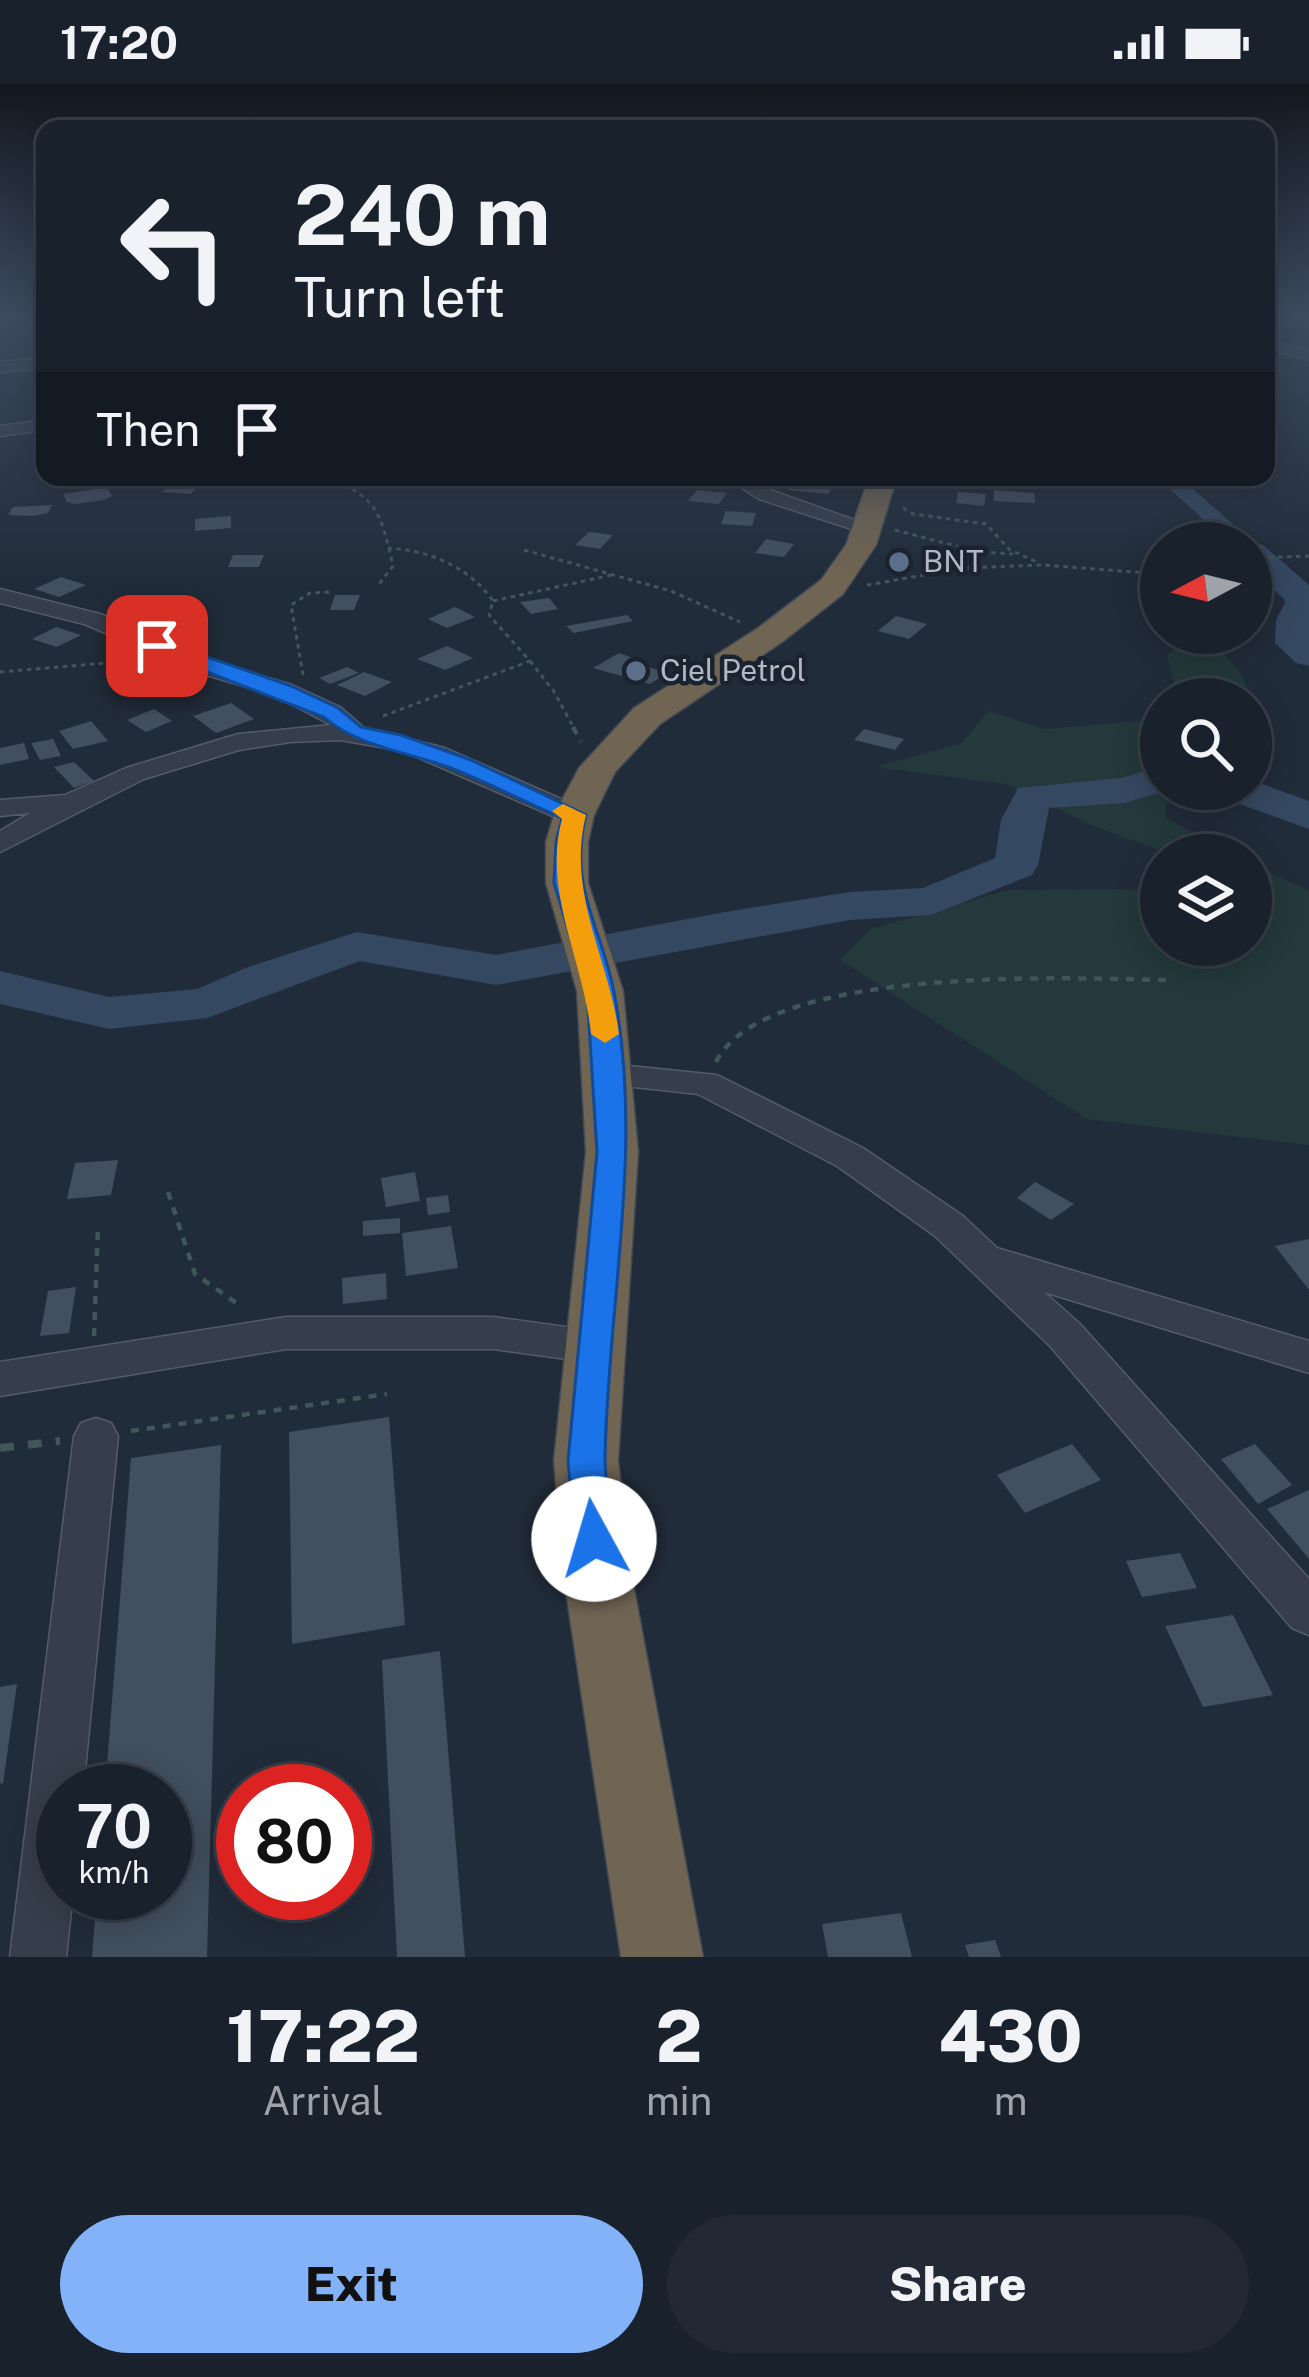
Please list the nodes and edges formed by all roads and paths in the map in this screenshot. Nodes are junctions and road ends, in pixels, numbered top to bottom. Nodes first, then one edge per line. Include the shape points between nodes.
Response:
1 (36, 426) edge
2 (0, 431) edge
3 (351, 486) edge
4 (750, 486) edge
5 (874, 500) edge
6 (388, 548) junction
7 (524, 550) dead end
8 (1018, 554) junction
9 (1272, 556) edge
10 (1309, 556) edge
11 (1042, 565) junction
12 (1140, 572) edge
13 (617, 574) junction
14 (379, 584) dead end
15 (832, 587) junction
16 (329, 592) dead end
17 (8, 601) edge
18 (493, 601) junction
19 (770, 635) junction
20 (157, 646) junction
21 (530, 662) junction
22 (0, 672) edge
23 (326, 710) junction
24 (352, 730) junction
25 (598, 769) junction
26 (75, 799) junction
27 (0, 808) edge
28 (574, 815) junction
29 (0, 843) edge
30 (1166, 980) dead end
31 (610, 1075) junction
32 (705, 1083) junction
33 (168, 1192) dead end
34 (98, 1227) dead end
35 (984, 1259) junction
36 (266, 1336) junction
37 (595, 1347) junction
38 (1309, 1357) edge
39 (93, 1364) junction
40 (0, 1379) edge
41 (387, 1394) dead end
42 (96, 1436) junction
43 (0, 1448) edge
44 (1309, 1613) edge
45 (38, 1957) edge
46 (662, 1957) edge

1 - 2 street
3 - 6 path via 380,508
4 - 5 street via 766,495
5 - 8 path via 986,524
5 - 8 path via 895,530
5 - 15 highway via 861,544
6 - 14 path via 393,566
6 - 18 path via 409,548 478,580
7 - 13 path
8 - 11 path
9 - 10 path
11 - 12 path
11 - 15 path
13 - 18 path
13 - 19 path
15 - 19 highway
16 - 23 path via 291,605 299,668
17 - 20 street via 92,619
18 - 21 path via 489,615
19 - 25 highway via 647,716
20 - 22 path via 107,663
20 - 23 street
21 - 24 path
21 - 25 path
23 - 24 street
24 - 26 street via 232,745
24 - 28 street via 463,765
25 - 28 highway
26 - 27 street
26 - 29 street
28 - 31 highway via 567,883 593,967
30 - 32 path via 1015,975 796,1005 728,1039
31 - 32 street
31 - 37 highway via 612,1152
32 - 35 street via 850,1157
33 - 36 path via 195,1274 238,1303
34 - 39 path
35 - 38 street
35 - 44 street via 1065,1335
36 - 37 street via 493,1333
36 - 39 street
37 - 46 highway via 586,1461 598,1578
39 - 40 street
41 - 42 path
42 - 43 path
42 - 45 street

